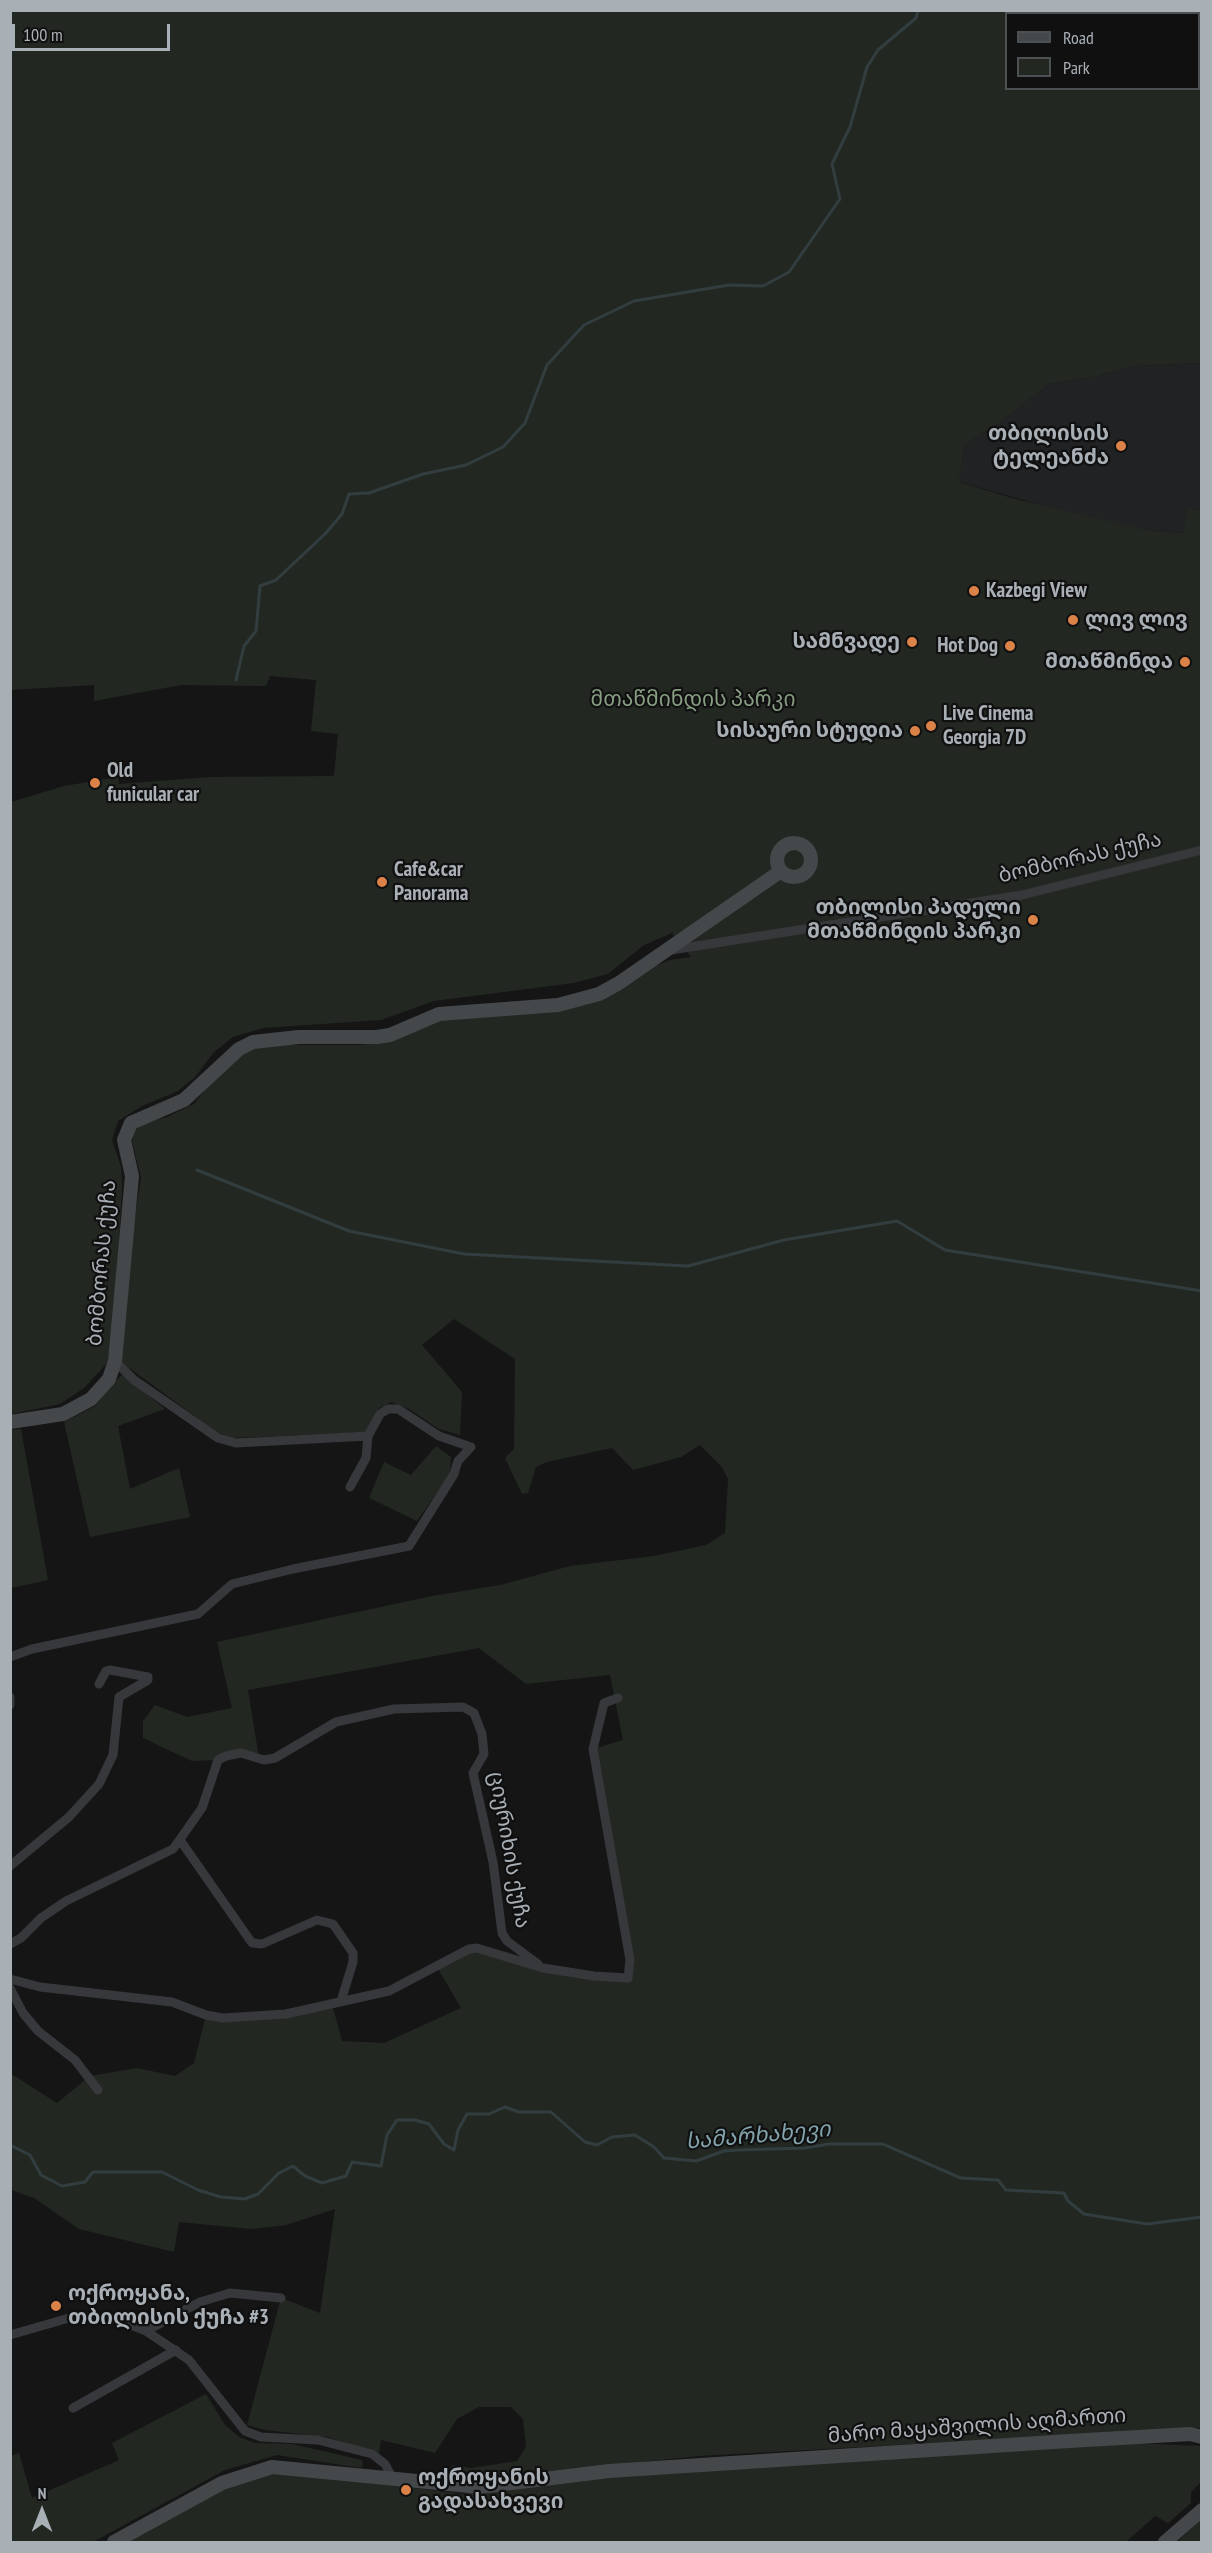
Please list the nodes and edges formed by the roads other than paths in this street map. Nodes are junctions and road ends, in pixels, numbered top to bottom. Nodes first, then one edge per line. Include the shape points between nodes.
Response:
1 (1202, 850) edge
2 (781, 871) dead end
3 (668, 950) junction
4 (115, 1361) junction
5 (10, 1422) edge
6 (368, 1436) junction
7 (350, 1487) dead end
8 (10, 1657) edge
9 (99, 1684) dead end
10 (10, 1697) edge
11 (618, 1698) dead end
12 (10, 1705) edge
13 (180, 1840) junction
14 (10, 1866) edge
15 (10, 1944) edge
16 (543, 1968) junction
17 (10, 1979) edge
18 (10, 1988) edge
19 (340, 2001) junction
20 (98, 2090) dead end
21 (281, 2298) dead end
22 (146, 2331) junction
23 (10, 2335) edge
24 (176, 2350) junction
25 (73, 2408) dead end
26 (1202, 2437) edge
27 (394, 2481) junction
28 (1202, 2510) edge
29 (114, 2542) edge
30 (1166, 2542) edge

1 - 3 street, ბომბორას ქუჩა via 1022,895
2 - 3 main road
3 - 4 main road, ბომბორას ქუჩა via 619,983 579,1001 439,1014 383,1036 254,1042 238,1049 184,1100 131,1123 124,1140 132,1176
4 - 5 main road, ბომბორას ქუჩა via 109,1379 91,1399 63,1414
4 - 6 street via 134,1380 219,1438 236,1443
6 - 7 street via 366,1458
6 - 8 street via 380,1414 394,1408 439,1436 473,1449 458,1461 454,1474 409,1546 232,1584 198,1614
9 - 14 street via 110,1670 148,1677 119,1697 113,1755 99,1784 69,1817
10 - 12 street
11 - 16 street via 604,1703 593,1749 630,1960 628,1978
13 - 15 street, ციურიხის ქუჩა via 173,1849 66,1901
13 - 16 street, ციურიხის ქუჩა via 202,1808 218,1760 226,1756 241,1753 264,1760 275,1758 336,1722 394,1709 469,1708 485,1749 473,1773 493,1862 502,1933
13 - 19 street via 252,1943 262,1944 317,1920 333,1923 353,1953
16 - 19 street via 469,1948 398,1988
17 - 19 street via 40,1987 172,2002 223,2018 286,2014
18 - 20 street via 38,2031 75,2060
21 - 22 street via 230,2293 200,2302
22 - 23 street via 116,2319 76,2316
22 - 24 street
24 - 25 street
24 - 27 street via 189,2360 245,2431 261,2437 318,2440 372,2454 385,2464
26 - 27 main road, მარო მაყაშვილის აღმართი via 1190,2434 609,2471 480,2487
27 - 29 main road, მარო მაყაშვილის აღმართი via 272,2467 222,2483
28 - 30 main road

